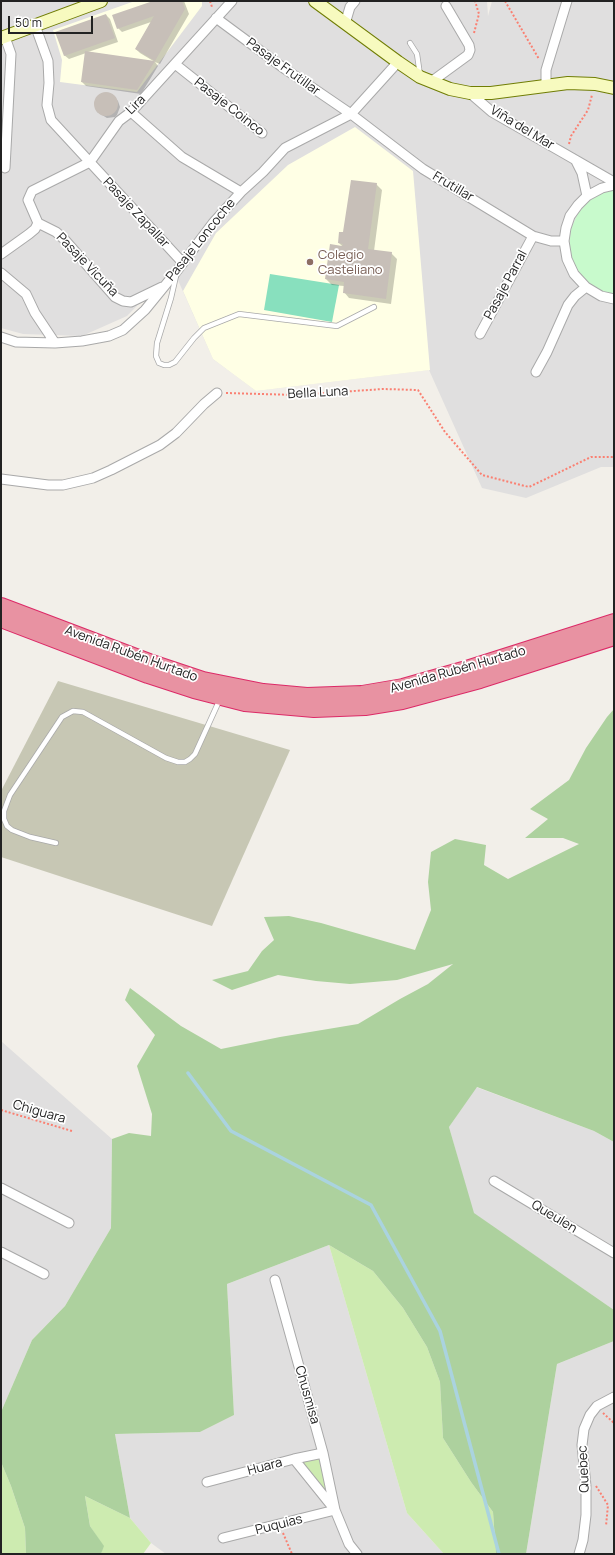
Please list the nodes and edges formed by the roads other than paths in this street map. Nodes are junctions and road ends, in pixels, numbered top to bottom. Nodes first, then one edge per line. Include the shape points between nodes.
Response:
1 (101, 1) edge
2 (232, 1) edge
3 (315, 1) edge
4 (355, 1) edge
5 (567, 1) edge
6 (446, 6) dead end
7 (216, 18) junction
8 (345, 24) junction
9 (35, 25) junction
10 (3, 38) edge
11 (410, 43) dead end
12 (398, 62) junction
13 (175, 64) junction
14 (426, 80) junction
15 (546, 86) junction
16 (614, 88) edge
17 (470, 93) junction
18 (130, 112) junction
19 (350, 114) junction
20 (3, 123) edge
21 (262, 133) dead end
22 (576, 161) junction
23 (90, 162) junction
24 (5, 168) dead end
25 (614, 182) edge
26 (614, 185) edge
27 (241, 192) junction
28 (587, 196) junction
29 (38, 223) junction
30 (533, 236) junction
31 (564, 241) junction
32 (1, 254) edge
33 (183, 263) junction
34 (176, 272) junction
35 (1, 273) edge
36 (165, 285) junction
37 (586, 287) junction
38 (614, 299) edge
39 (374, 307) dead end
40 (480, 334) dead end
41 (1, 337) edge
42 (55, 343) junction
43 (536, 372) dead end
44 (217, 393) road end
45 (1, 479) edge
46 (1, 606) edge
47 (1, 619) edge
48 (614, 622) edge
49 (614, 637) edge
50 (220, 697) junction
51 (56, 843) dead end
52 (494, 1181) dead end
53 (1, 1188) edge
54 (69, 1223) dead end
55 (1, 1252) edge
56 (614, 1253) edge
57 (44, 1274) dead end
58 (275, 1280) dead end
59 (614, 1397) edge
60 (323, 1453) junction
61 (294, 1459) junction
62 (207, 1482) dead end
63 (335, 1510) junction
64 (223, 1538) dead end
65 (357, 1554) edge
66 (579, 1554) edge

1 - 9 street
2 - 7 street, Lira
3 - 8 street
4 - 8 street via 350,7
5 - 15 street via 546,70
6 - 14 street via 470,50 468,55
7 - 13 street, Lira
7 - 19 street, Pasaje Frutillar
8 - 12 street
9 - 10 street
9 - 23 street, Pasaje Zapallar via 48,62 48,114
10 - 20 street via 11,54
11 - 14 lane via 417,54
12 - 14 street
12 - 19 street, Pasaje Loncoche
13 - 18 street, Lira
13 - 21 street, Pasaje Coinco
14 - 17 street
15 - 16 street via 568,83
15 - 17 street
17 - 22 street, Viña del Mar via 492,112
18 - 23 street, Lira via 119,121
18 - 27 street via 182,157
19 - 27 street, Pasaje Loncoche via 285,148
19 - 30 street, Frutillar via 423,169
20 - 24 street
22 - 25 street, Viña del Mar
22 - 28 street via 582,173
23 - 29 street, Lira via 32,191 28,203
23 - 33 street, Pasaje Zapallar
26 - 28 street
27 - 33 street, Pasaje Loncoche via 213,223
28 - 31 street via 570,216
29 - 32 street via 35,229
29 - 36 street, Pasaje Vicuña via 56,232 102,284 123,301 131,302
30 - 31 street, Frutillar via 551,241
30 - 40 street, Pasaje Parral
31 - 37 street via 567,258 574,274
33 - 34 street, Pasaje Loncoche
34 - 36 street, Pasaje Loncoche
34 - 39 lane via 172,298 157,343 156,356 159,363 164,365 175,362 204,328 239,314 337,326
35 - 42 street via 26,294
36 - 42 street, Pasaje Loncoche via 145,310 123,330 109,336
37 - 38 street via 601,296
37 - 43 street via 568,305
41 - 42 street, Pasaje Loncoche via 16,342
44 - 45 street via 160,445 93,478 63,485
46 - 48 highway, Avenida Rubén Hurtado via 203,680 262,692 307,696 362,694 402,687
47 - 50 highway, Avenida Rubén Hurtado via 155,677
49 - 50 highway, Avenida Rubén Hurtado via 480,680 378,706 308,709 252,704
50 - 51 lane via 195,754 185,762 166,758 83,712 73,711 62,717 10,795 4,811 4,819 12,830
52 - 56 street, Queulen
53 - 54 street
55 - 57 street
58 - 60 street, Chusmisa
59 - 66 street, Quebec via 597,1406 584,1429 582,1445 586,1515
60 - 61 street, Huara
60 - 63 street, Chusmisa
61 - 62 street, Huara
61 - 63 street, Chusmisa
63 - 64 street, Puquias
63 - 65 street, Chusmisa via 349,1544

